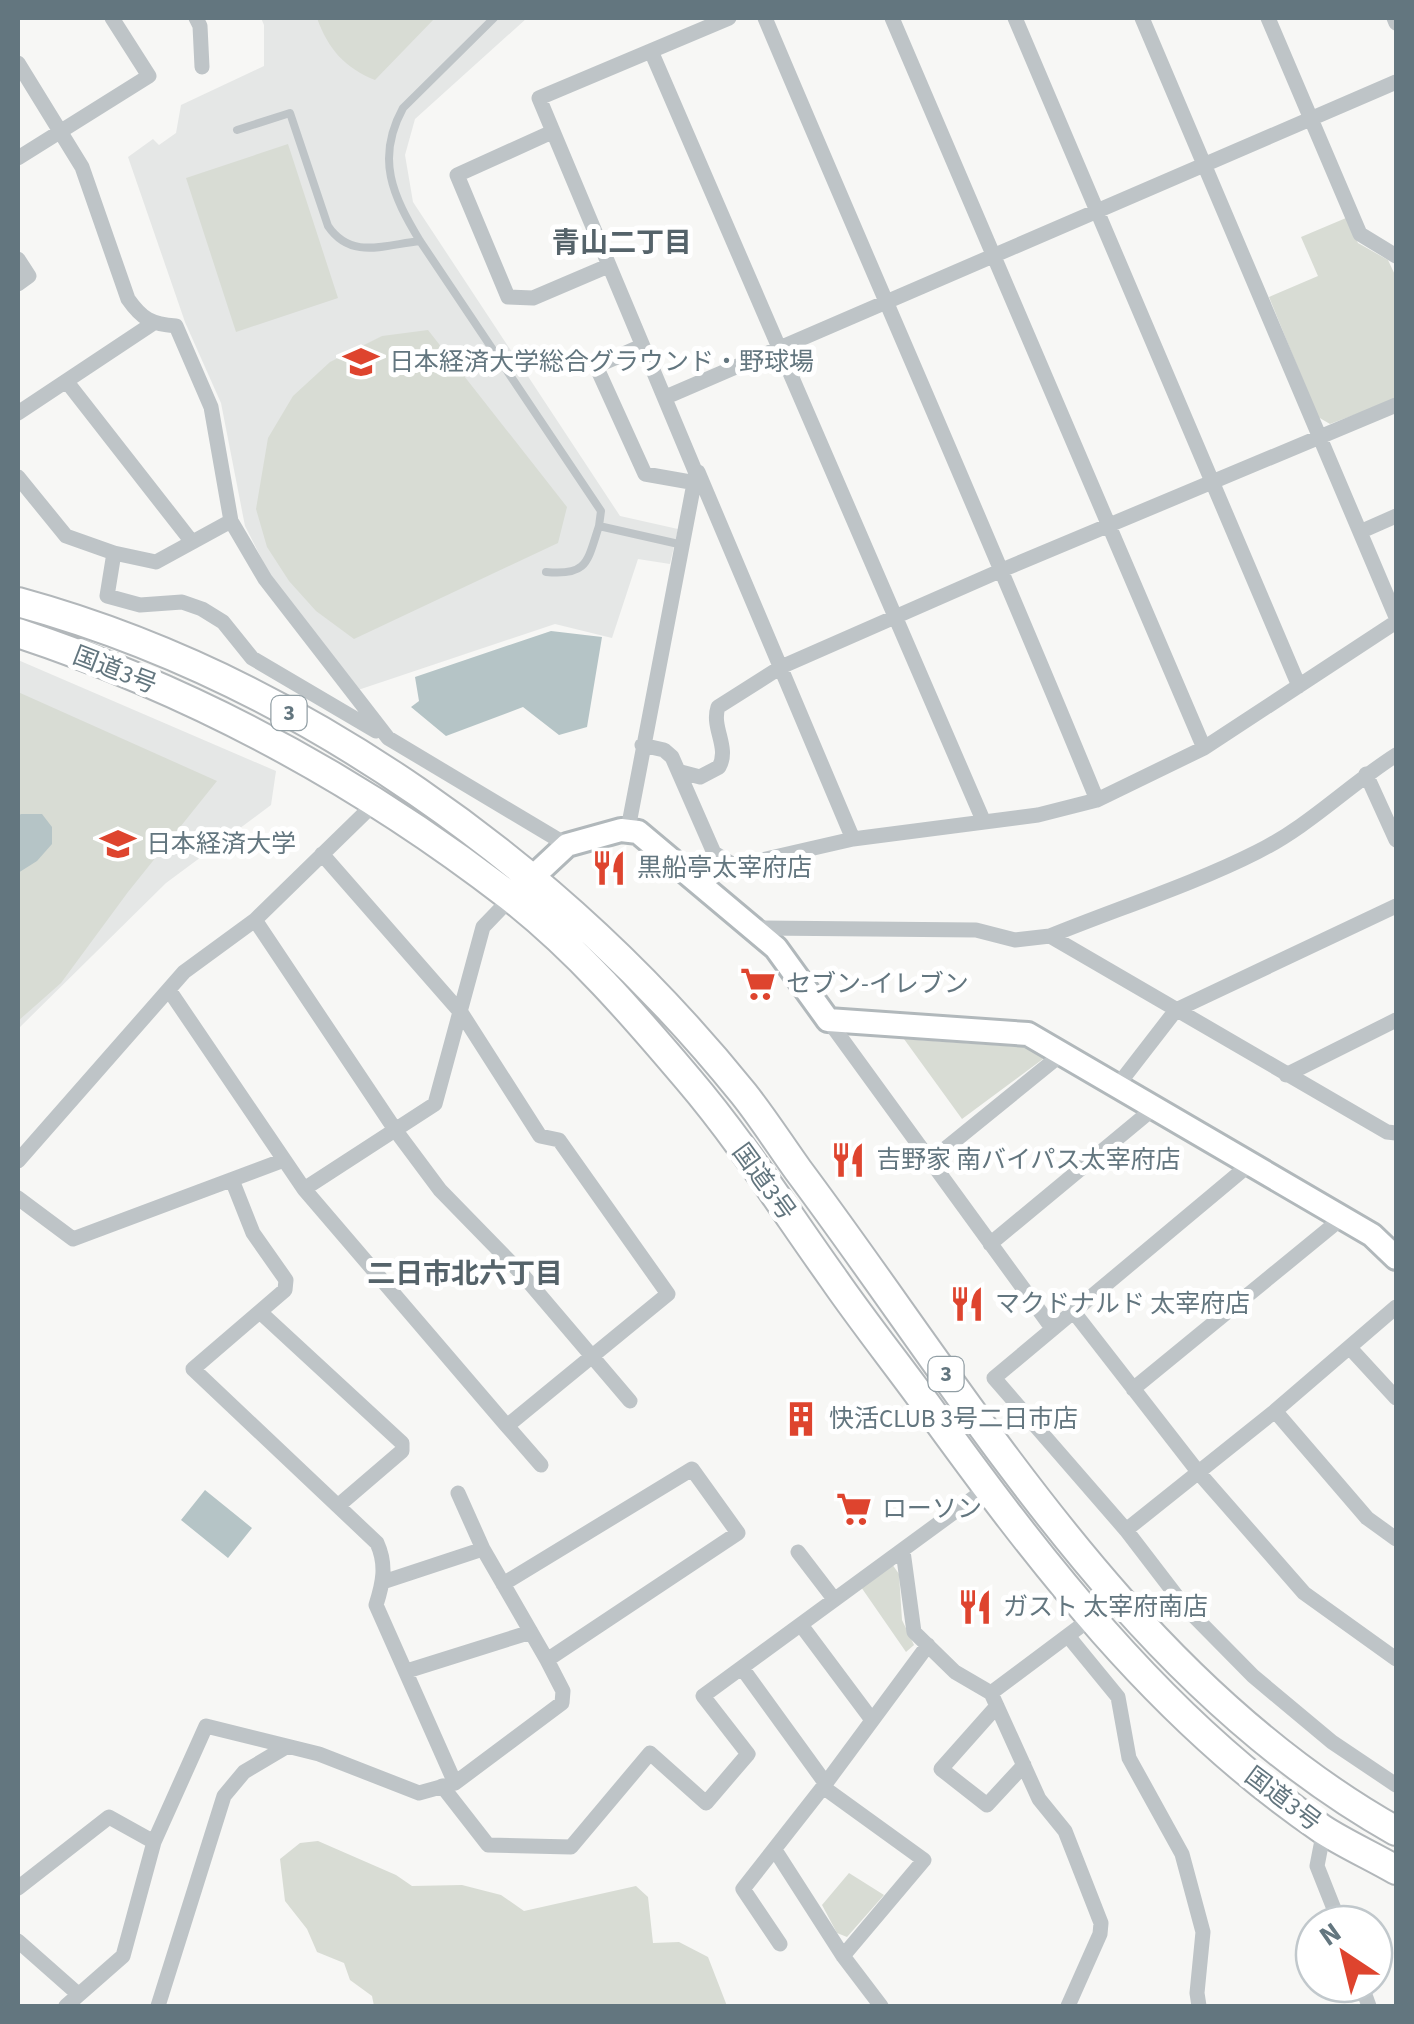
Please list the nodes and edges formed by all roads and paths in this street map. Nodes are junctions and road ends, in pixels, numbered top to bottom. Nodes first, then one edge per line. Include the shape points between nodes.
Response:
1 (112, 18) edge
2 (196, 18) edge
3 (494, 18) edge
4 (730, 18) edge
5 (766, 18) edge
6 (892, 18) edge
7 (1015, 18) edge
8 (1142, 18) edge
9 (1268, 18) edge
10 (652, 50) junction
11 (18, 63) edge
12 (202, 68) dead end
13 (1396, 82) edge
14 (1312, 120) junction
15 (237, 130) dead end
16 (61, 132) junction
17 (552, 132) junction
18 (18, 158) edge
19 (1205, 166) junction
20 (1098, 210) junction
21 (420, 241) junction
22 (991, 255) junction
23 (1396, 256) edge
24 (18, 259) edge
25 (608, 266) junction
26 (18, 284) edge
27 (884, 301) junction
28 (152, 324) junction
29 (642, 346) junction
30 (781, 346) junction
31 (67, 382) junction
32 (666, 397) junction
33 (1396, 405) edge
34 (18, 413) edge
35 (1320, 437) junction
36 (692, 459) junction
37 (18, 477) edge
38 (696, 482) junction
39 (1214, 483) junction
40 (1396, 516) edge
41 (231, 521) junction
42 (1108, 525) junction
43 (599, 526) junction
44 (1362, 532) junction
45 (192, 542) junction
46 (683, 545) junction
47 (114, 552) junction
48 (1002, 570) junction
49 (546, 572) dead end
50 (18, 602) edge
51 (898, 617) junction
52 (1396, 619) edge
53 (18, 634) edge
54 (781, 667) junction
55 (1299, 686) junction
56 (388, 738) junction
57 (642, 744) junction
58 (1204, 748) junction
59 (1396, 755) edge
60 (681, 772) junction
61 (1366, 774) junction
62 (1097, 800) junction
63 (375, 803) junction
64 (983, 820) junction
65 (628, 829) junction
66 (854, 839) junction
67 (1396, 840) edge
68 (566, 846) junction
69 (322, 854) junction
70 (521, 888) junction
71 (1396, 906) edge
72 (254, 920) junction
73 (756, 928) junction
74 (1050, 936) junction
75 (168, 990) junction
76 (1176, 1010) junction
77 (462, 1014) junction
78 (828, 1020) junction
79 (1396, 1020) edge
80 (1063, 1053) junction
81 (1286, 1075) junction
82 (1118, 1085) junction
83 (1154, 1108) junction
84 (396, 1132) junction
85 (1396, 1132) edge
86 (284, 1160) junction
87 (18, 1161) edge
88 (930, 1161) junction
89 (1250, 1164) junction
90 (232, 1180) junction
91 (304, 1189) junction
92 (18, 1198) edge
93 (1342, 1218) junction
94 (990, 1244) junction
95 (1396, 1258) edge
96 (1396, 1307) edge
97 (260, 1312) junction
98 (1072, 1312) junction
99 (1052, 1328) junction
100 (1350, 1348) junction
101 (592, 1356) junction
102 (1133, 1389) junction
103 (1396, 1398) edge
104 (630, 1402) dead end
105 (1275, 1412) junction
106 (507, 1426) junction
107 (542, 1465) dead end
108 (1199, 1473) junction
109 (987, 1488) junction
110 (458, 1494) dead end
111 (339, 1505) junction
112 (1126, 1530) junction
113 (1396, 1539) edge
114 (483, 1549) junction
115 (903, 1551) junction
116 (798, 1552) dead end
117 (384, 1582) junction
118 (502, 1584) junction
119 (1118, 1598) junction
120 (834, 1599) junction
121 (1091, 1618) junction
122 (801, 1625) junction
123 (530, 1632) junction
124 (1068, 1636) junction
125 (928, 1645) junction
126 (1396, 1659) edge
127 (547, 1660) junction
128 (742, 1668) junction
129 (407, 1671) junction
130 (994, 1699) junction
131 (872, 1720) junction
132 (286, 1747) junction
133 (1024, 1765) junction
134 (449, 1784) junction
135 (824, 1786) junction
136 (1396, 1786) edge
137 (1324, 1830) junction
138 (1396, 1831) edge
139 (154, 1842) junction
140 (775, 1850) junction
141 (1396, 1870) edge
142 (18, 1888) edge
143 (1332, 1904) edge
144 (18, 1941) edge
145 (780, 1944) dead end
146 (843, 1956) junction
147 (78, 1994) junction
148 (66, 2006) edge
149 (158, 2006) edge
150 (881, 2006) edge
151 (1068, 2006) edge
152 (1200, 2006) edge

1 - 16 street via 149,76
2 - 12 street
3 - 21 lane via 404,108 392,134 392,185
4 - 10 street
5 - 27 street
6 - 22 street
7 - 20 street
8 - 19 street
9 - 14 street
10 - 17 street via 539,98
10 - 30 street
11 - 16 street
13 - 14 street
14 - 19 street
14 - 23 street via 1360,234
15 - 21 lane via 290,112 328,226 340,241 356,248
16 - 18 street
16 - 28 street via 82,166 128,299
17 - 25 street
17 - 25 street via 458,176 508,297 533,298
19 - 20 street
19 - 35 street
20 - 22 street
20 - 39 street
21 - 43 lane via 601,511
22 - 27 street
22 - 42 street
24 - 26 street via 29,276
25 - 29 street
27 - 30 street
27 - 48 street
28 - 31 street
28 - 41 street via 176,326 212,407
29 - 32 street
29 - 38 street via 596,366 645,474
30 - 32 street
30 - 51 street
31 - 34 street
31 - 45 street
32 - 36 street
33 - 35 street
35 - 39 street
35 - 44 street
36 - 38 street
36 - 54 street
37 - 47 street via 66,536
38 - 46 street
39 - 42 street
39 - 55 street
40 - 44 street
41 - 45 street
41 - 56 street via 265,578
42 - 48 street
42 - 58 street
43 - 46 lane
43 - 49 lane via 584,566 573,573
44 - 52 street
45 - 47 street via 156,562
46 - 57 street
47 - 56 street via 108,596 202,609 224,622 252,658
48 - 51 street
48 - 62 street
50 - 70 highway, 国道3号 / 3 via 216,676 326,732 395,776
51 - 54 street
51 - 64 street
52 - 55 street
53 - 63 highway, 国道3号 / 3 via 200,704
54 - 60 street via 718,706 724,753 719,767 700,777
54 - 66 street
55 - 58 street
56 - 68 street
57 - 60 street via 669,753
57 - 65 street
58 - 62 street
59 - 61 street
60 - 66 street via 714,853 735,866
61 - 67 street
61 - 74 street via 1258,852
62 - 64 street
63 - 69 street
63 - 70 highway, 国道3号 / 3
64 - 66 street
65 - 68 street
65 - 73 street
68 - 70 street
69 - 72 street
69 - 77 street
70 - 77 street via 483,928
70 - 109 highway, 国道3号 / 3 via 690,1081
70 - 119 highway, 国道3号 / 3 via 599,936 744,1094 941,1368
71 - 76 street
72 - 75 street
72 - 84 street
73 - 74 street
73 - 78 street
74 - 76 street
75 - 86 street
75 - 87 street
76 - 81 street
76 - 82 street
77 - 84 street via 435,1104
77 - 101 street via 540,1136 560,1140 668,1294
78 - 80 street via 1028,1034
78 - 88 street
79 - 81 street
80 - 82 street
80 - 88 street
81 - 85 street
82 - 83 street
83 - 89 street
83 - 94 street
84 - 91 street
84 - 101 street via 440,1190
86 - 90 street
86 - 91 street
88 - 94 street
89 - 93 street
89 - 98 street
90 - 92 street via 74,1239
90 - 97 street via 253,1233 286,1280 285,1290
91 - 106 street
93 - 95 street
93 - 102 street
94 - 99 street
96 - 100 street
97 - 111 street via 402,1443 402,1451
97 - 111 street via 193,1369
98 - 99 street
98 - 102 street
99 - 112 street via 994,1378
100 - 103 street
100 - 105 street
101 - 104 street
101 - 106 street
102 - 108 street
105 - 108 street
105 - 113 street via 1367,1518
106 - 107 street
108 - 112 street
108 - 126 street via 1304,1593
109 - 115 street
109 - 121 highway, 国道3号 / 3
110 - 114 street
111 - 117 street via 377,1543
112 - 136 street via 1185,1606 1253,1676
114 - 117 street
114 - 118 street
115 - 120 street
115 - 125 street via 911,1625
116 - 120 street
117 - 129 street via 376,1605
118 - 123 street
118 - 127 street via 692,1469 738,1532
119 - 121 street
119 - 138 highway, 国道3号 / 3 via 1260,1740
120 - 122 street
121 - 124 street
121 - 137 highway, 国道3号 / 3 via 1241,1767
122 - 128 street
122 - 131 street
123 - 127 street
123 - 129 street
124 - 130 street
124 - 152 street via 1118,1697 1129,1758 1182,1854 1203,1932
125 - 130 street
125 - 131 street
127 - 134 street via 563,1690 562,1703
128 - 134 street via 703,1696 748,1754 706,1803 650,1752 571,1846 488,1845
128 - 135 street
129 - 134 street
130 - 133 street
130 - 133 street via 941,1769 987,1806
131 - 135 street
132 - 134 street via 418,1793
132 - 139 street via 206,1726
132 - 149 street via 244,1772 224,1796
133 - 151 street via 1039,1799 1065,1831 1100,1924
135 - 140 street
135 - 146 street via 924,1860
137 - 141 highway, 国道3号 / 3
137 - 143 street via 1317,1866
139 - 142 street via 109,1817
139 - 147 street via 123,1956
140 - 145 street via 743,1889
140 - 146 street
144 - 147 street
146 - 150 street
147 - 148 street

